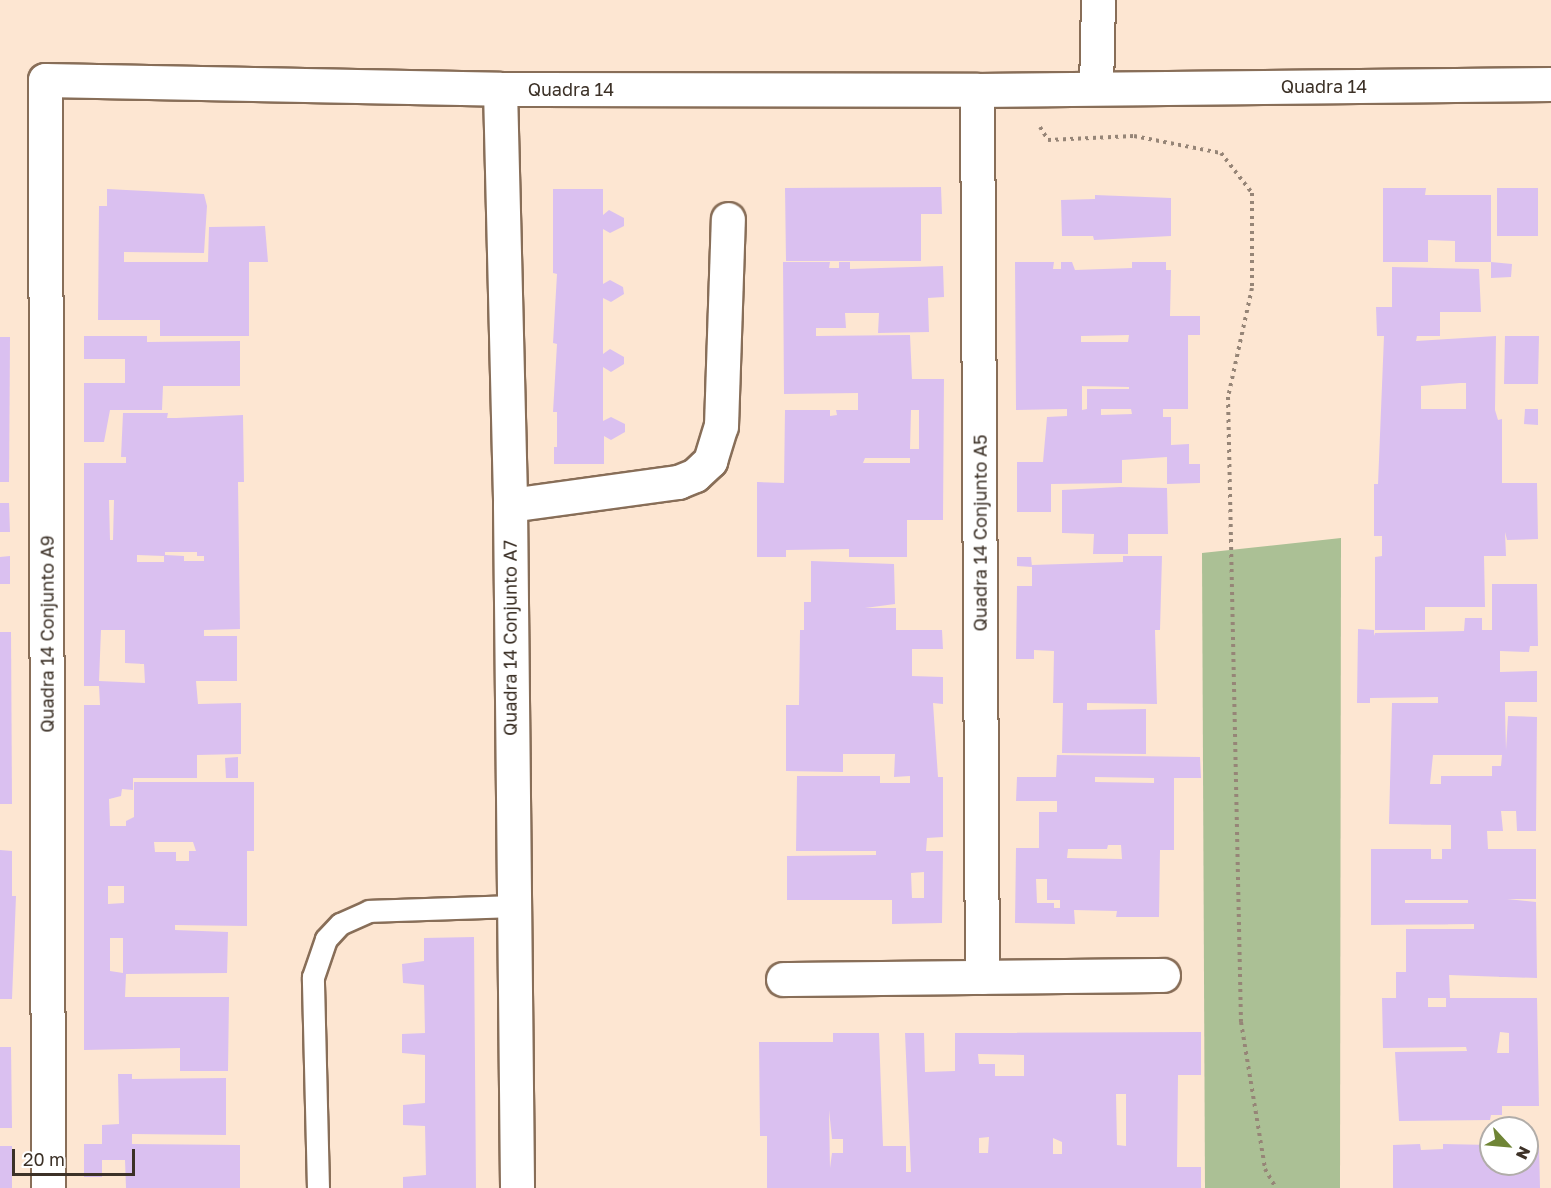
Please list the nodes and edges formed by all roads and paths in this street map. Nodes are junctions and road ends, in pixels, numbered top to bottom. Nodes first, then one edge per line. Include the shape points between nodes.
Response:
1 (1098, 0) edge
2 (45, 80) joint
3 (1551, 84) edge
4 (1096, 88) junction
5 (500, 89) junction
6 (1014, 89) junction
7 (978, 90) junction
8 (728, 219) dead end
9 (510, 505) junction
10 (512, 906) junction
11 (1163, 975) dead end
12 (982, 977) junction
13 (783, 979) dead end
14 (48, 1188) edge
15 (318, 1188) edge
16 (516, 1188) edge
17 (1276, 1188) edge

1 - 4 street
2 - 5 street, Quadra 14
2 - 14 street, Quadra 14 Conjunto A9
3 - 4 street, Quadra 14
4 - 6 street, Quadra 14
5 - 7 street, Quadra 14
5 - 9 street, Quadra 14 Conjunto A7
6 - 7 street, Quadra 14
6 - 17 path via 1048,140 1134,136 1221,153 1252,193 1252,288 1228,396 1241,1010 1265,1169
7 - 12 street, Quadra 14 Conjunto A5
8 - 9 street via 721,426 711,461 695,475 678,482
9 - 10 street, Quadra 14 Conjunto A7
10 - 15 lane via 369,911 340,924 326,939 313,977
10 - 16 street, Quadra 14 Conjunto A7
11 - 12 street
12 - 13 street

